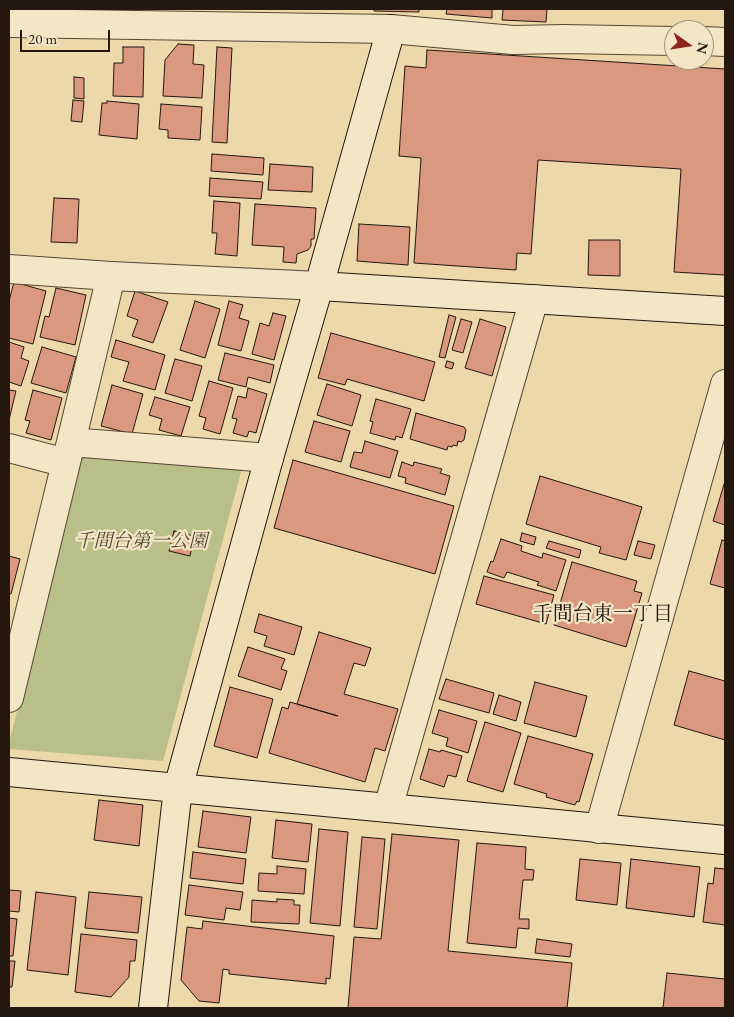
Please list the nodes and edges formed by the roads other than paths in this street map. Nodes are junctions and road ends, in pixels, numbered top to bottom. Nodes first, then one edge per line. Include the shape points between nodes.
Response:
1 (9, 23) edge
2 (391, 29) junction
3 (664, 41) edge
4 (9, 269) edge
5 (111, 276) junction
6 (319, 286) junction
7 (534, 299) junction
8 (725, 311) edge
9 (725, 384) edge
10 (9, 448) edge
11 (68, 453) junction
12 (269, 458) junction
13 (9, 698) edge
14 (9, 772) edge
15 (178, 788) junction
16 (388, 808) junction
17 (599, 829) junction
18 (725, 840) edge
19 (153, 1008) edge

1 - 2 street
2 - 3 street via 513,40
2 - 6 street
4 - 5 street
5 - 6 street
5 - 11 street
6 - 7 street
6 - 12 street
7 - 8 street
7 - 16 street
9 - 17 street
10 - 11 street
11 - 12 street
11 - 13 street
12 - 15 street
14 - 15 street
15 - 16 street
15 - 19 street
16 - 17 street
17 - 18 street

